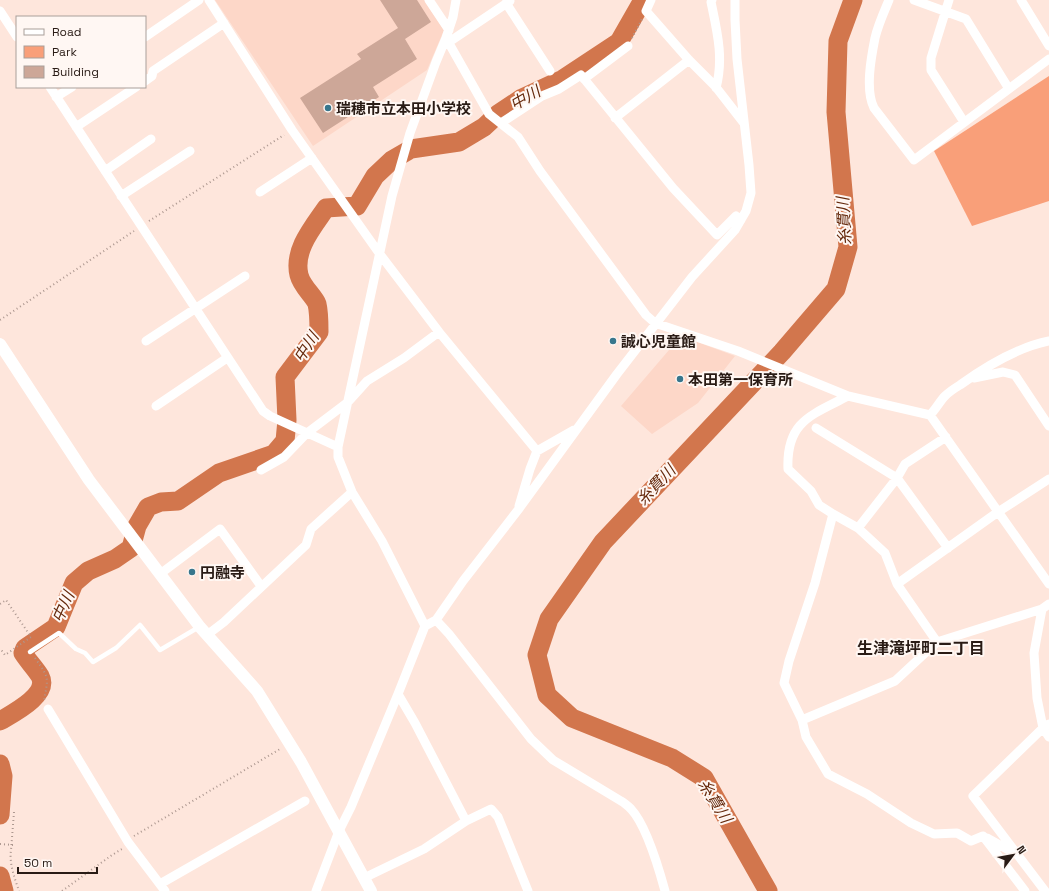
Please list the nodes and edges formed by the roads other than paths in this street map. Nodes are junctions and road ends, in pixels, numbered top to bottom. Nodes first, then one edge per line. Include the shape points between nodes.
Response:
1 (200, 0) edge
2 (209, 0) edge
3 (429, 0) edge
4 (456, 0) edge
5 (651, 0) edge
6 (712, 0) edge
7 (735, 0) edge
8 (889, 0) edge
9 (914, 0) edge
10 (949, 0) edge
11 (1021, 0) edge
12 (508, 2) edge
13 (0, 11) edge
14 (944, 12) junction
15 (224, 23) junction
16 (16, 35) edge
17 (146, 36) edge
18 (448, 37) junction
19 (628, 46) road end
20 (1049, 46) edge
21 (1049, 59) edge
22 (688, 60) junction
23 (550, 71) dead end
24 (584, 79) junction
25 (146, 80) edge
26 (51, 88) edge
27 (70, 88) edge
28 (134, 88) edge
29 (716, 88) junction
30 (1009, 89) junction
31 (56, 97) junction
32 (615, 118) junction
33 (964, 122) junction
34 (500, 123) junction
35 (744, 124) junction
36 (76, 127) junction
37 (151, 139) dead end
38 (190, 151) dead end
39 (312, 158) junction
40 (104, 171) junction
41 (260, 192) dead end
42 (121, 196) junction
43 (741, 220) junction
44 (379, 253) junction
45 (245, 276) dead end
46 (195, 309) junction
47 (655, 323) junction
48 (439, 332) junction
49 (146, 341) dead end
50 (1049, 341) edge
51 (0, 344) edge
52 (227, 358) junction
53 (967, 380) junction
54 (848, 396) junction
55 (348, 402) junction
56 (156, 406) dead end
57 (930, 415) junction
58 (1049, 426) edge
59 (577, 428) junction
60 (816, 428) dead end
61 (307, 433) junction
62 (946, 437) junction
63 (338, 447) junction
64 (537, 451) junction
65 (261, 470) dead end
66 (897, 478) junction
67 (1049, 479) edge
68 (352, 492) junction
69 (518, 510) junction
70 (998, 512) junction
71 (833, 514) junction
72 (858, 528) junction
73 (948, 548) junction
74 (160, 574) junction
75 (897, 584) junction
76 (1049, 584) edge
77 (261, 586) junction
78 (1046, 607) edge
79 (436, 620) junction
80 (425, 626) junction
81 (203, 631) junction
82 (938, 642) junction
83 (30, 652) road end
84 (398, 694) junction
85 (48, 710) road end
86 (802, 720) junction
87 (1046, 726) edge
88 (1049, 737) edge
89 (305, 801) dead end
90 (466, 822) junction
91 (340, 831) junction
92 (983, 836) junction
93 (1019, 855) junction
94 (364, 878) junction
95 (163, 887) edge
96 (316, 891) edge
97 (371, 891) edge
98 (528, 891) edge
99 (665, 891) edge
100 (1025, 891) edge
101 (1045, 891) edge

1 - 17 street
2 - 15 street
3 - 18 street
4 - 18 street
5 - 22 street via 646,10
6 - 29 street via 720,45
7 - 35 street via 737,59
8 - 33 street via 874,44 869,86 870,101 874,108 914,160
9 - 14 street
10 - 14 street
11 - 20 street
12 - 18 street
12 - 23 street
13 - 16 street
14 - 30 street via 966,19
14 - 33 street via 931,58 931,70
15 - 25 street via 153,71 152,76
15 - 39 street
18 - 34 street via 489,114
18 - 44 street via 410,133
19 - 24 street
21 - 30 street
22 - 29 street
22 - 32 street
24 - 32 street
24 - 34 street via 581,75
26 - 31 street
27 - 31 street
28 - 36 street
29 - 35 street
30 - 33 street
31 - 36 street
32 - 43 street via 673,188 717,235 736,216
34 - 47 street via 518,138 646,315
35 - 43 street via 751,193
36 - 40 street
37 - 40 street
38 - 42 street
39 - 41 street
39 - 44 street
40 - 42 street
42 - 46 street
43 - 47 street
44 - 48 street
44 - 55 street
45 - 46 street
46 - 49 street
46 - 52 street
47 - 54 street via 738,351
47 - 59 street
48 - 55 street via 367,381
48 - 64 street
50 - 53 street via 1013,354
51 - 74 street via 89,480
52 - 56 street
52 - 61 street via 263,411
53 - 57 street via 944,396
53 - 58 street via 1003,372 1015,375
54 - 57 street
54 - 71 street via 801,424 790,442 787,458 788,469 811,491 819,504
55 - 61 street
55 - 63 street
57 - 62 street
59 - 64 street
59 - 69 street
60 - 66 street
61 - 63 street
61 - 65 street via 284,457
62 - 66 street via 905,464
62 - 70 street
63 - 68 street via 338,457
64 - 69 street
66 - 72 street
66 - 73 street
67 - 70 street
68 - 77 street via 311,530 306,545
68 - 80 street via 382,541
69 - 79 street
70 - 73 street
70 - 76 street
71 - 72 street
71 - 86 street via 784,683
72 - 75 street via 885,553
73 - 75 street
74 - 77 street via 220,528
74 - 81 street
75 - 82 street
77 - 81 street via 224,622
78 - 82 street
78 - 87 street via 1034,653 1037,698
79 - 80 street
79 - 99 street via 531,739 553,760 631,809 640,822
80 - 84 street
81 - 83 lane via 160,650 140,625 116,648 93,662 58,633
81 - 91 street via 257,691
82 - 86 street via 895,680
84 - 90 street
84 - 91 street
85 - 95 street via 129,843
86 - 92 street via 806,737 828,774 934,834 957,833 971,841
87 - 88 street
87 - 93 street via 973,796
89 - 95 street
90 - 94 street via 424,849
90 - 98 street via 491,809 498,817
91 - 94 street
91 - 96 street
92 - 93 street
92 - 100 street
93 - 101 street
94 - 97 street

